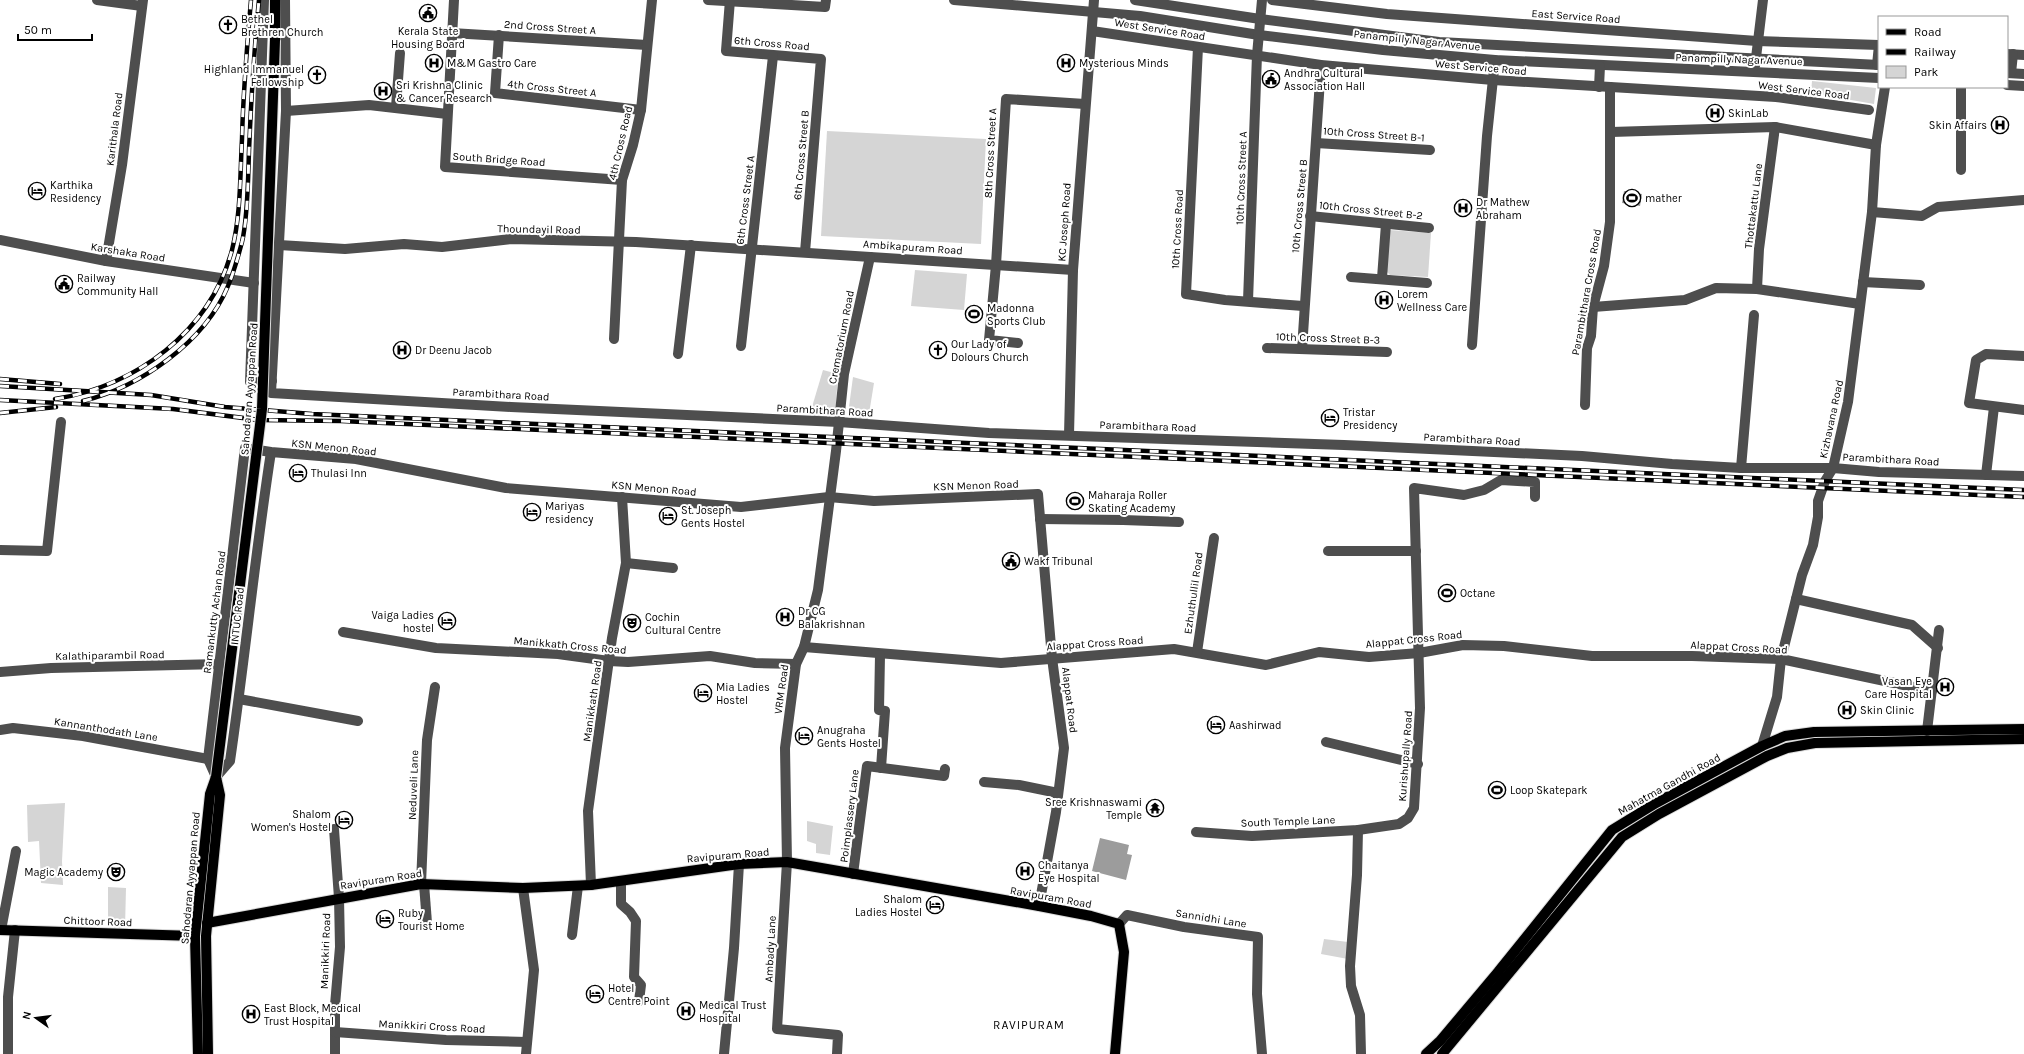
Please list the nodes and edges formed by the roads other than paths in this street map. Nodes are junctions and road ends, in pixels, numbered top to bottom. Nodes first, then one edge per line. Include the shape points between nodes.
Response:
1 (97, 0) edge
2 (264, 0) edge
3 (275, 0) edge
4 (286, 0) edge
5 (454, 0) edge
6 (652, 0) edge
7 (708, 0) edge
8 (730, 0) edge
9 (826, 0) edge
10 (954, 0) edge
11 (1094, 0) edge
12 (1134, 0) edge
13 (1262, 0) edge
14 (1272, 0) edge
15 (1763, 0) edge
16 (142, 3) edge
17 (1045, 4) edge
18 (1093, 12) junction
19 (1260, 19) junction
20 (1092, 31) junction
21 (451, 32) junction
22 (499, 35) junction
23 (1259, 35) junction
24 (1757, 41) junction
25 (1878, 45) edge
26 (647, 46) junction
27 (1198, 47) junction
28 (400, 53) dead end
29 (2010, 54) edge
30 (1257, 55) junction
31 (773, 56) junction
32 (2024, 56) edge
33 (821, 59) joint
34 (1756, 59) junction
35 (1495, 60) junction
36 (1321, 65) junction
37 (1878, 65) edge
38 (1600, 66) junction
39 (1755, 72) junction
40 (2009, 73) edge
41 (2024, 74) edge
42 (1878, 78) edge
43 (1493, 80) junction
44 (2008, 85) edge
45 (2024, 86) edge
46 (1599, 87) junction
47 (1610, 88) junction
48 (1885, 88) edge
49 (1961, 88) edge
50 (1085, 104) junction
51 (396, 107) junction
52 (641, 110) junction
53 (1870, 110) dead end
54 (286, 111) junction
55 (447, 114) junction
56 (1775, 127) junction
57 (1611, 132) junction
58 (1316, 143) junction
59 (1876, 145) junction
60 (1430, 150) dead end
61 (1962, 170) dead end
62 (622, 180) junction
63 (2024, 200) edge
64 (1872, 212) junction
65 (1310, 216) junction
66 (1386, 224) junction
67 (1429, 228) dead end
68 (0, 240) edge
69 (620, 242) junction
70 (691, 245) junction
71 (279, 246) junction
72 (751, 249) junction
73 (805, 252) junction
74 (870, 257) junction
75 (106, 261) junction
76 (996, 265) junction
77 (1073, 270) junction
78 (1351, 277) dead end
79 (1382, 278) junction
80 (254, 282) junction
81 (1427, 282) dead end
82 (1863, 282) junction
83 (1920, 285) dead end
84 (1757, 289) junction
85 (1248, 301) junction
86 (1860, 304) junction
87 (1303, 306) junction
88 (1593, 307) junction
89 (1754, 315) dead end
90 (614, 339) dead end
91 (1018, 343) dead end
92 (1472, 345) dead end
93 (741, 346) dead end
94 (1267, 348) dead end
95 (1302, 348) junction
96 (1388, 352) dead end
97 (678, 354) dead end
98 (2024, 356) edge
99 (272, 381) junction
100 (1585, 405) dead end
101 (1994, 407) junction
102 (2024, 410) edge
103 (62, 422) dead end
104 (839, 422) junction
105 (1069, 435) junction
106 (245, 448) joint
107 (836, 451) joint
108 (270, 452) junction
109 (1741, 468) junction
110 (1833, 468) junction
111 (1986, 475) junction
112 (2024, 476) edge
113 (1038, 494) joint
114 (622, 497) junction
115 (829, 497) junction
116 (1535, 497) dead end
117 (1040, 519) junction
118 (1179, 522) dead end
119 (1214, 538) dead end
120 (0, 550) edge
121 (1328, 551) dead end
122 (1416, 551) junction
123 (626, 563) junction
124 (673, 568) dead end
125 (1796, 599) junction
126 (1939, 630) dead end
127 (343, 632) dead end
128 (804, 647) junction
129 (1938, 648) junction
130 (1196, 652) junction
131 (1419, 653) junction
132 (880, 655) junction
133 (1052, 658) junction
134 (1781, 659) junction
135 (610, 661) junction
136 (220, 664) junction
137 (796, 664) junction
138 (0, 672) edge
139 (435, 687) dead end
140 (1932, 691) junction
141 (239, 699) junction
142 (358, 721) dead end
143 (2024, 729) edge
144 (0, 730) edge
145 (1927, 731) junction
146 (2024, 739) edge
147 (1326, 742) dead end
148 (1762, 746) junction
149 (1767, 756) junction
150 (208, 759) junction
151 (1418, 764) junction
152 (881, 768) junction
153 (944, 773) dead end
154 (216, 777) junction
155 (984, 782) dead end
156 (1058, 793) junction
157 (334, 829) dead end
158 (1358, 830) junction
159 (1196, 832) dead end
160 (16, 850) dead end
161 (787, 862) junction
162 (739, 864) junction
163 (853, 874) junction
164 (621, 881) junction
165 (423, 884) junction
166 (591, 885) junction
167 (578, 886) junction
168 (523, 888) junction
169 (339, 898) junction
170 (1039, 906) junction
171 (207, 923) junction
172 (426, 923) dead end
173 (1119, 924) junction
174 (0, 930) edge
175 (15, 930) junction
176 (572, 935) dead end
177 (195, 936) junction
178 (638, 1002) dead end
179 (335, 1032) junction
180 (527, 1042) junction
181 (8, 1054) edge
182 (198, 1054) edge
183 (208, 1054) edge
184 (335, 1054) edge
185 (526, 1054) edge
186 (724, 1054) edge
187 (837, 1054) edge
188 (1116, 1054) edge
189 (1262, 1054) edge
190 (1361, 1054) edge
191 (1426, 1054) edge
192 (1442, 1054) edge

1 - 16 street
2 - 80 street
3 - 154 main road, Sahodaran Ayyappan Road, bridge via 262,409
4 - 54 street
5 - 21 street
6 - 26 street, 4th Cross Road
7 - 8 street
8 - 9 street via 825,7
8 - 31 street, 6th Cross Road via 726,51
10 - 17 street, Panampilly Nagar Avenue
11 - 18 street, KC Joseph Road
12 - 19 street, Panampilly Nagar Avenue
13 - 19 street
14 - 24 street, East Service Road via 1387,14
15 - 24 street
16 - 75 street, Karithala Road via 122,165
17 - 18 street, Panampilly Nagar Avenue
18 - 20 street, KC Joseph Road
18 - 23 street, Panampilly Nagar Avenue via 1140,16
19 - 23 street
19 - 34 street, Panampilly Nagar Avenue via 1439,42
20 - 27 street, West Service Road
20 - 50 street, KC Joseph Road
21 - 22 street, 2nd Cross Street A
21 - 55 street
22 - 26 street, 2nd Cross Street A
22 - 52 street, 4th Cross Street A via 495,93
23 - 30 street
23 - 35 street, Panampilly Nagar Avenue
24 - 25 street, East Service Road
24 - 34 street
26 - 52 street, 4th Cross Road
27 - 30 street, West Service Road
27 - 85 street, 10th Cross Road via 1186,294
28 - 51 street
29 - 32 street
29 - 40 street
30 - 36 street, West Service Road
30 - 85 street, 10th Cross Street A
31 - 33 street, 6th Cross Road
31 - 72 street, 6th Cross Street A
33 - 73 street, 6th Cross Street B
34 - 37 street, Panampilly Nagar Avenue
34 - 39 street
35 - 38 street, Panampilly Nagar Avenue
35 - 43 street
36 - 43 street, West Service Road
36 - 58 street, 10th Cross Street B
38 - 39 street, Panampilly Nagar Avenue
38 - 46 street
39 - 42 street, Panampilly Nagar Avenue
40 - 41 street
43 - 46 street, West Service Road
43 - 92 street
44 - 45 street
46 - 47 street, West Service Road
47 - 53 street, West Service Road via 1776,97
47 - 57 street, Parambithara Cross Road
48 - 59 street, Kizhavana Road
49 - 61 street
50 - 76 street, 8th Cross Street A via 1006,99
50 - 77 street, KC Joseph Road
51 - 54 street via 369,105
51 - 55 street
52 - 62 street, 4th Cross Road
54 - 71 street
55 - 62 street, South Bridge Road via 445,167
56 - 57 street
56 - 59 street
56 - 84 street, Thottakattu Lane via 1759,249
57 - 88 street, Parambithara Cross Road via 1610,222 1604,266
58 - 60 street, 10th Cross Street B-1
58 - 65 street, 10th Cross Street B
59 - 64 street, Kizhavana Road
62 - 69 street, 4th Cross Road
63 - 64 street via 1938,208 1922,216
64 - 82 street, Kizhavana Road
65 - 66 street, 10th Cross Street B-2
65 - 87 street, 10th Cross Street B
66 - 67 street, 10th Cross Street B-2
66 - 79 street
68 - 75 street, Karshaka Road
69 - 70 street, Thoundayil Road
69 - 71 street, Thoundayil Road via 511,239 442,247 404,244 345,249
69 - 90 street, 4th Cross Road
70 - 72 street, Thoundayil Road
70 - 97 street
71 - 99 street
72 - 73 street, Ambikapuram Road
72 - 93 street, 6th Cross Street A
73 - 74 street, Ambikapuram Road
74 - 76 street, Ambikapuram Road
74 - 104 street, Crematorium Road via 844,374
75 - 80 street, Karshaka Road
76 - 77 street, Ambikapuram Road
76 - 91 street via 989,340
77 - 105 street, KC Joseph Road
78 - 79 street
79 - 81 street
80 - 99 street via 250,382
82 - 83 street
82 - 86 street, Kizhavana Road
84 - 86 street
84 - 88 street via 1716,288 1685,300
85 - 87 street, 10th Cross Road
86 - 110 street, Kizhavana Road via 1848,402
87 - 95 street, 10th Cross Street B
88 - 100 street, Parambithara Cross Road via 1592,336 1587,348
89 - 109 street
94 - 95 street, 10th Cross Street B-3
95 - 96 street, 10th Cross Street B-3
98 - 101 street via 1986,354 1976,360 1969,403
99 - 104 street, Parambithara Road via 271,393
101 - 102 street
101 - 111 street
103 - 120 street via 47,551
104 - 105 street, Parambithara Road via 989,433
104 - 107 street, Crematorium Road
105 - 109 street, Parambithara Road via 1551,455
106 - 108 street, KSN Menon Road
106 - 136 street, Ramankutty Achan Road
107 - 115 street, VRM Road
108 - 114 street, KSN Menon Road via 356,459 506,488
108 - 141 street, INTUC Road
109 - 110 street, Parambithara Road
110 - 111 street, Parambithara Road
110 - 125 street, Kizhavana Road via 1818,501 1813,545
111 - 112 street, Parambithara Road
113 - 115 street, KSN Menon Road via 874,500
113 - 117 street, Alappat Road
114 - 115 street, KSN Menon Road via 741,507
114 - 123 street, Manikkath Road
115 - 128 street, VRM Road via 818,590
116 - 122 street, Kurishupally Road via 1535,482 1501,480 1484,490 1464,495 1414,488
117 - 118 street
117 - 133 street, Alappat Road
119 - 130 street, Ezhuthullil Road
121 - 122 street
122 - 131 street, Kurishupally Road
123 - 124 street
123 - 135 street, Manikkath Road
125 - 129 street via 1912,625
125 - 134 street, Kizhavana Road
126 - 129 street
127 - 135 street, Manikkath Cross Road via 436,648 558,654
128 - 132 street, Alappat Cross Road
128 - 137 street, VRM Road
129 - 140 street
130 - 131 street, Alappat Cross Road via 1266,665 1319,652 1369,657
130 - 133 street, Alappat Cross Road via 1174,649
131 - 134 street, Alappat Cross Road via 1463,645 1504,646 1592,656
131 - 151 street, Kurishupally Road
132 - 133 street, Alappat Cross Road via 1000,663
132 - 152 street via 879,710 885,711
133 - 156 street, Alappat Road via 1064,748
134 - 140 street, Alappat Cross Road
134 - 148 street, Kizhavana Road via 1777,697
135 - 137 street, Manikkath Cross Road via 710,656 755,663
135 - 166 street, Manikkath Road via 588,811
136 - 138 street, Kalathiparambil Road via 51,668
136 - 150 street, Ramankutty Achan Road
137 - 161 street, VRM Road via 785,748
139 - 165 street, Neduveli Lane via 427,740
140 - 145 street
141 - 142 street
141 - 154 street, INTUC Road via 230,761
143 - 145 main road, Mahatma Gandhi Road
144 - 150 street, Kannanthodath Lane via 13,728 83,736
145 - 148 main road, Mahatma Gandhi Road via 1814,732 1785,736
146 - 149 main road, Mahatma Gandhi Road via 1815,743 1787,748
147 - 151 street
148 - 149 main road
148 - 191 main road, Mahatma Gandhi Road via 1656,803 1612,830 1498,972
149 - 192 main road, Mahatma Gandhi Road via 1659,814 1622,837
150 - 154 street
151 - 158 street, Kurishupally Road via 1414,808 1408,818 1399,824
152 - 153 street, Poimplassery Lane
152 - 163 street, Poimplassery Lane via 867,766
154 - 171 main road, Sahodaran Ayyappan Road via 220,795
154 - 177 main road, Sahodaran Ayyappan Road via 210,794
155 - 156 street
156 - 170 street, Alappat Road
157 - 169 street, Manikkiri Road
158 - 159 street, South Temple Lane via 1252,836
158 - 190 street via 1350,966 1352,986 1360,1015
160 - 174 street
161 - 162 main road, Ravipuram Road
161 - 163 main road, Ravipuram Road
161 - 187 street, Ambady Lane via 777,1029 838,1036
162 - 164 main road, Ravipuram Road
162 - 186 street
163 - 170 main road, Ravipuram Road
164 - 166 main road, Ravipuram Road
164 - 178 street via 621,904 636,921 634,977 641,985
165 - 168 main road, Ravipuram Road
165 - 169 main road, Ravipuram Road
165 - 172 street, Neduveli Lane
166 - 167 main road, Ravipuram Road
167 - 168 main road, Ravipuram Road
167 - 176 street
168 - 180 street via 534,970
169 - 171 main road, Ravipuram Road
169 - 179 street, Manikkiri Road via 340,948
170 - 173 main road, Ravipuram Road
171 - 183 main road, Sahodaran Ayyappan Road
173 - 188 main road via 1124,952
173 - 189 street, Sannidhi Lane via 1127,915 1184,927 1258,937 1257,994
174 - 175 main road, Chittoor Road
175 - 177 main road, Chittoor Road
175 - 181 street via 8,997
177 - 182 main road, Sahodaran Ayyappan Road
179 - 180 street, Manikkiri Cross Road via 446,1040
179 - 184 street, Manikkiri Road
180 - 185 street

